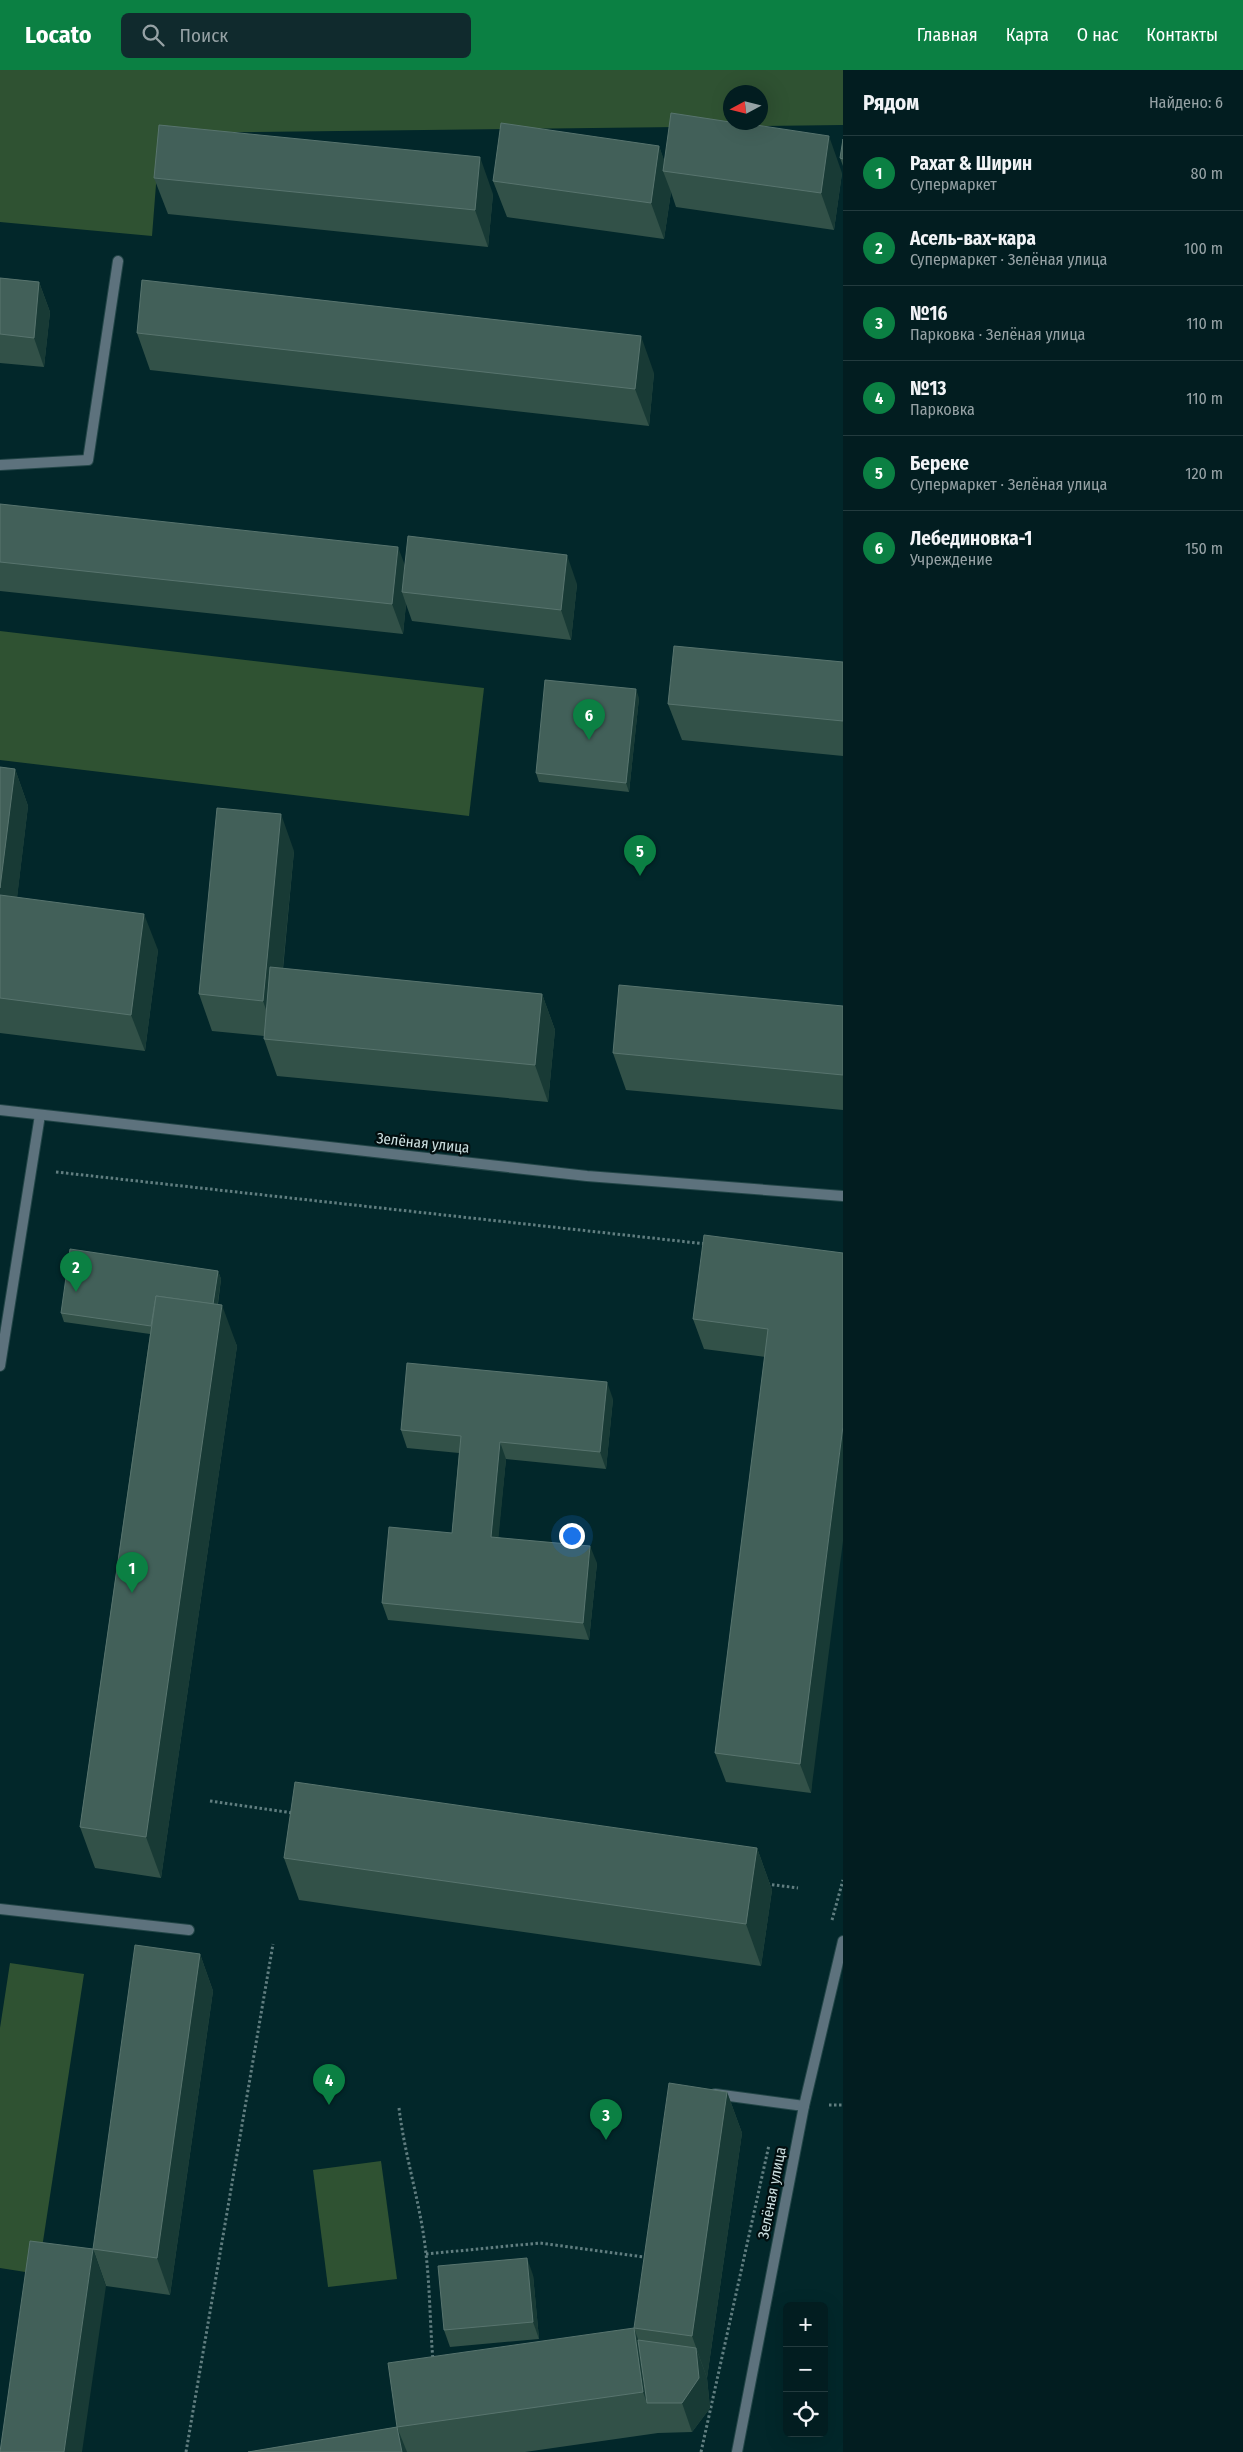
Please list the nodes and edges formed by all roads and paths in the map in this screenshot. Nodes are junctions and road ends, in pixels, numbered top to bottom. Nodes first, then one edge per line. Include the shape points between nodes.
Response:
1 (118, 260) dead end
2 (0, 465) edge
3 (0, 1110) edge
4 (40, 1115) junction
5 (31, 1169) junction
6 (843, 1196) edge
7 (714, 1245) edge
8 (0, 1366) edge
9 (210, 1801) dead end
10 (298, 1814) edge
11 (759, 1882) dead end
12 (798, 1888) dead end
13 (0, 1909) edge
14 (189, 1930) dead end
15 (843, 1942) edge
16 (273, 1944) dead end
17 (704, 2093) edge
18 (804, 2106) junction
19 (399, 2108) dead end
20 (426, 2254) junction
21 (644, 2257) edge
22 (433, 2367) edge
23 (186, 2452) edge
24 (737, 2452) edge

1 - 2 street via 88,460
3 - 4 street, Зелёная улица
4 - 5 street
4 - 6 street, Зелёная улица via 587,1176
5 - 7 path
5 - 8 street
9 - 10 path
11 - 12 path
13 - 14 street
15 - 18 street, Зелёная улица
16 - 23 path
17 - 18 street
18 - 24 street, Зелёная улица
19 - 20 path
20 - 21 path via 540,2243
20 - 22 path

